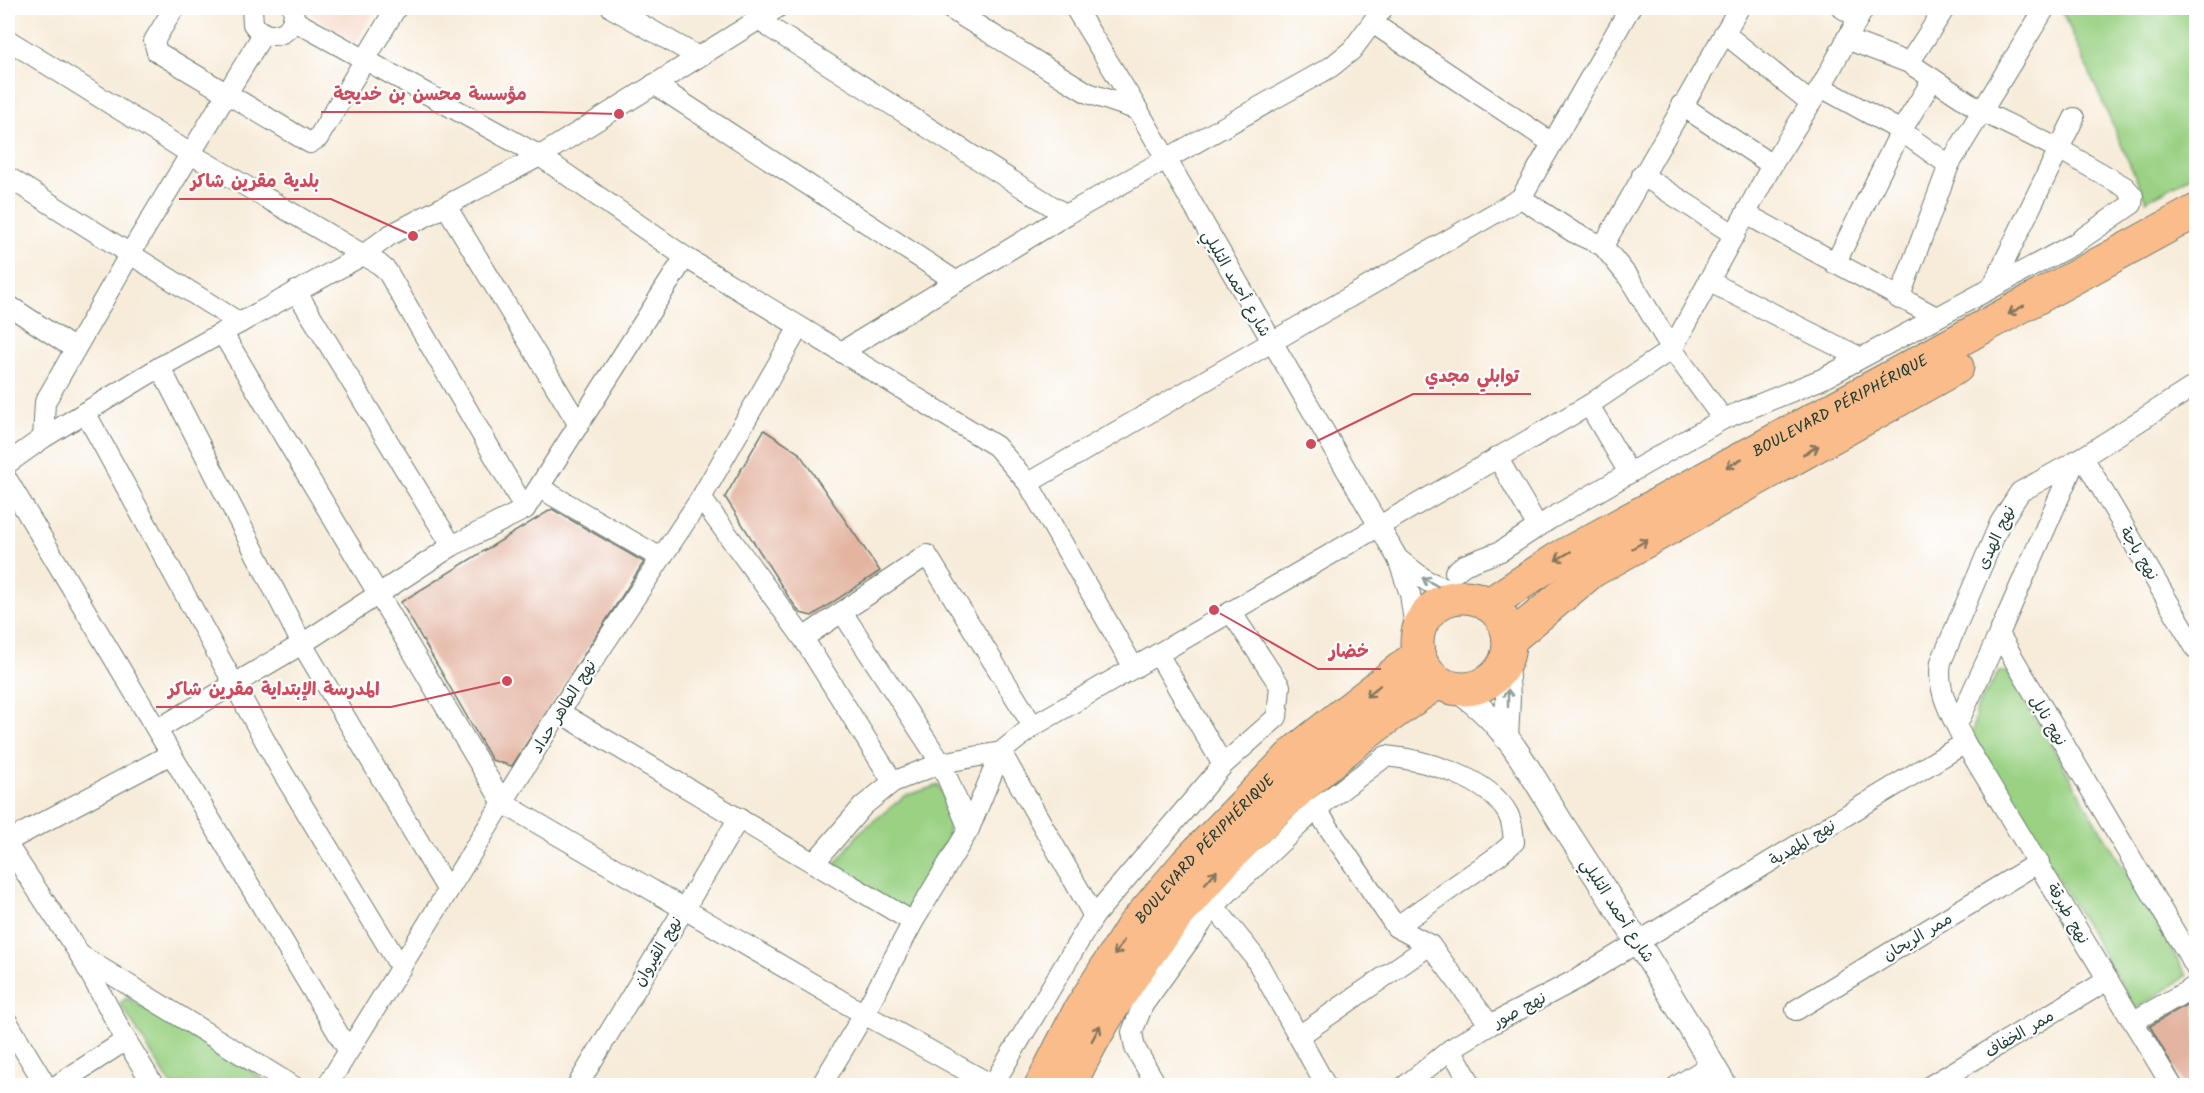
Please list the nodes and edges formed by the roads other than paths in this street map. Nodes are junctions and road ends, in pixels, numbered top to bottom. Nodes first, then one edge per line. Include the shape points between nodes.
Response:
1 (174, 8) edge
2 (252, 8) edge
3 (396, 8) edge
4 (612, 8) edge
5 (777, 8) edge
6 (949, 8) edge
7 (1075, 8) edge
8 (1630, 8) edge
9 (1739, 8) edge
10 (1945, 8) edge
11 (2045, 8) edge
12 (1854, 11) edge
13 (293, 14) edge
14 (1379, 16) edge
15 (758, 20) junction
16 (1724, 33) junction
17 (263, 34) junction
18 (1846, 39) junction
19 (8, 40) edge
20 (697, 56) junction
21 (365, 60) junction
22 (1909, 63) junction
23 (1933, 79) junction
24 (654, 84) junction
25 (227, 94) junction
26 (1815, 94) junction
27 (1681, 105) junction
28 (1138, 110) junction
29 (1983, 112) junction
30 (2074, 118) dead end
31 (1901, 131) junction
32 (1552, 142) junction
33 (2059, 148) junction
34 (191, 154) junction
35 (540, 156) junction
36 (1165, 160) junction
37 (1772, 165) junction
38 (1949, 165) junction
39 (1642, 176) junction
40 (8, 177) edge
41 (1521, 198) junction
42 (446, 206) junction
43 (2196, 211) edge
44 (1746, 214) junction
45 (1066, 215) junction
46 (2196, 232) edge
47 (1735, 236) junction
48 (1602, 246) junction
49 (131, 252) junction
50 (363, 255) junction
51 (685, 257) junction
52 (1835, 264) junction
53 (1708, 280) junction
54 (957, 282) junction
55 (1992, 286) junction
56 (296, 291) junction
57 (1899, 299) junction
58 (8, 305) edge
59 (1936, 317) junction
60 (240, 323) junction
61 (799, 327) junction
62 (223, 334) junction
63 (1271, 342) junction
64 (75, 349) junction
65 (1672, 349) junction
66 (843, 351) junction
67 (1859, 357) junction
68 (160, 367) junction
69 (2196, 385) edge
70 (1589, 405) junction
71 (85, 412) junction
72 (1722, 419) junction
73 (579, 424) junction
74 (43, 438) junction
75 (1497, 457) junction
76 (2079, 459) junction
77 (8, 463) edge
78 (1629, 473) junction
79 (8, 482) edge
80 (1028, 483) junction
81 (540, 488) junction
82 (701, 498) junction
83 (525, 508) junction
84 (1379, 526) junction
85 (1538, 527) junction
86 (452, 546) junction
87 (659, 557) junction
88 (1398, 559) junction
89 (1469, 591) junction
90 (379, 592) junction
91 (842, 612) junction
92 (1231, 612) junction
93 (1999, 634) junction
94 (803, 638) junction
95 (302, 644) junction
96 (1418, 648) junction
97 (2196, 649) edge
98 (1507, 650) junction
99 (1158, 654) junction
100 (1134, 668) junction
101 (235, 683) junction
102 (1446, 685) junction
103 (559, 712) junction
104 (1033, 726) junction
105 (158, 729) junction
106 (1961, 734) junction
107 (1506, 738) junction
108 (1001, 752) junction
109 (170, 754) junction
110 (941, 763) junction
111 (1223, 765) junction
112 (893, 782) junction
113 (503, 803) junction
114 (1316, 808) junction
115 (739, 818) junction
116 (969, 829) junction
117 (8, 841) edge
118 (8, 846) edge
119 (2039, 861) junction
120 (814, 863) junction
121 (14, 872) edge
122 (448, 891) junction
123 (1214, 906) junction
124 (683, 907) junction
125 (1094, 916) junction
126 (913, 922) junction
127 (1396, 927) junction
128 (1638, 941) junction
129 (1430, 945) junction
130 (80, 955) junction
131 (401, 968) junction
132 (2196, 968) edge
133 (2108, 980) junction
134 (2196, 986) edge
135 (1796, 1010) dead end
136 (864, 1014) junction
137 (2134, 1021) junction
138 (8, 1023) edge
139 (1490, 1025) junction
140 (1299, 1036) junction
141 (126, 1040) junction
142 (1451, 1049) junction
143 (348, 1050) junction
144 (1712, 1064) junction
145 (992, 1085) edge
146 (46, 1086) edge
147 (56, 1086) edge
148 (154, 1086) edge
149 (293, 1086) edge
150 (327, 1086) edge
151 (577, 1086) edge
152 (821, 1086) edge
153 (1041, 1086) edge
154 (1069, 1086) edge
155 (1157, 1086) edge
156 (1326, 1086) edge
157 (1405, 1086) edge
158 (1472, 1086) edge
159 (1677, 1086) edge
160 (1725, 1086) edge
161 (1930, 1086) edge
162 (2172, 1086) edge

1 - 25 street via 154,41 157,52
2 - 17 street via 253,24
3 - 21 street
4 - 20 street
5 - 15 street
6 - 28 street via 1088,93
7 - 28 street, شارع أحمد التليلي
8 - 32 street
9 - 16 street
10 - 22 street
11 - 29 street
12 - 18 street
13 - 17 street via 290,27 277,35
13 - 21 street
14 - 32 street
14 - 36 street via 1352,50 1331,67
15 - 20 street
15 - 45 street
16 - 26 street
16 - 27 street
17 - 25 street
18 - 22 street
18 - 26 street
19 - 34 street
20 - 24 street
21 - 25 street via 318,138 310,143
21 - 35 street
22 - 23 street
23 - 29 street
23 - 31 street
24 - 35 street
24 - 54 street
25 - 34 street
26 - 31 street
26 - 37 street
27 - 37 street
27 - 39 street
28 - 36 street, شارع أحمد التليلي
29 - 33 street
29 - 38 street
30 - 33 street
31 - 38 street
31 - 52 street
32 - 41 street
33 - 55 street
33 - 55 street via 2125,187 2133,196 2132,204 2074,244
34 - 49 street
34 - 50 street
35 - 42 street
35 - 51 street
36 - 45 street
36 - 63 street, شارع أحمد التليلي
37 - 44 street
38 - 57 street
39 - 47 street
39 - 48 street
40 - 49 street
41 - 48 street
41 - 63 street
42 - 50 street
42 - 73 street
43 -> 89 highway, BOULEVARD PÉRIPHÉRIQUE via 1559,558
44 - 47 street
44 - 52 street
45 - 54 street
98 -> 46 highway, BOULEVARD PÉRIPHÉRIQUE via 1592,571
47 - 53 street
48 - 65 street via 1629,278
49 - 60 street
49 - 64 street
50 - 56 street
50 - 83 street via 387,271
51 - 61 street
51 - 73 street
52 - 57 street
53 - 65 street
53 - 67 street
54 - 66 street
55 - 59 street
56 - 60 street
56 - 86 street
57 - 59 street
58 - 64 street
59 - 67 street
60 - 62 street
61 - 66 street
61 - 82 street, نهج الطاهر حداد
62 - 68 street
62 - 90 street
63 - 80 street
63 - 84 street, شارع أحمد التليلي
64 - 74 street via 45,402
65 - 70 street
65 - 72 street
66 - 80 street via 996,446
67 - 72 street via 1822,379
68 - 71 street
68 - 95 street
69 - 76 street, نهج الهدى
70 - 75 street
70 - 78 street
71 - 74 street
71 - 101 street
72 - 78 street
73 - 81 street
74 - 77 street
75 - 84 street
75 - 85 street
76 - 93 street
76 - 97 street, نهج باجة
76 - 106 street, نهج الهدى via 2020,492 2000,523 1941,662 1938,679 1942,695
78 - 85 street
79 - 105 street
80 - 100 street
81 - 83 street
81 - 87 street
82 - 87 street, نهج الطاهر حداد
82 - 94 street
83 - 86 street
84 - 88 street, شارع أحمد التليلي
84 - 92 street
85 - 89 street via 1501,551 1464,565
86 - 90 street
87 - 103 street, نهج الطاهر حداد
89 -> 88 street via 1427,581
88 - 96 street via 1412,602
89 - 96 highway via 1437,605 1427,615 1420,628
89 - 98 highway via 1506,627
90 - 95 street
90 - 113 street
91 - 94 street
91 - 104 street via 927,555
91 - 110 street
92 - 99 street
92 - 111 street via 1280,686 1277,717
93 - 106 street
93 - 132 street, نهج نابل
94 - 112 street
95 - 101 street
95 - 122 street
96 - 102 highway via 1426,670
96 -> 153 highway, BOULEVARD PÉRIPHÉRIQUE via 1296,751 1186,864 1133,926 1080,1010
98 - 102 highway via 1498,673 1485,683 1470,689
107 -> 98 street
99 - 100 street
99 - 111 street
100 - 104 street
101 - 105 street
101 - 131 street via 281,770
102 - 107 street, شارع أحمد التليلي via 1488,714
154 -> 102 highway, BOULEVARD PÉRIPHÉRIQUE via 1099,1026 1138,966 1240,845 1290,795 1377,725
103 - 113 street, نهج الطاهر حداد
103 - 115 street
104 - 108 street
105 - 109 street
106 - 119 street, نهج طبرقة
106 - 128 street, نهج المهدية
107 - 128 street, شارع أحمد التليلي
108 - 110 street
108 - 116 street
108 - 125 street
109 - 117 street
109 - 143 street
110 - 112 street
110 - 116 street
111 - 125 street
112 - 120 street via 863,806
113 - 122 street, نهج الطاهر حداد
113 - 124 street
114 - 123 street
114 - 127 street
114 - 127 street via 1386,756 1407,758 1458,774 1488,790 1508,813 1514,842
115 - 120 street
115 - 124 street, نهج القيروان
116 - 126 street
118 - 121 street
119 - 133 street, نهج طبرقة
119 - 135 street, ممر الريحان
120 - 126 street
121 - 130 street
122 - 131 street, نهج الطاهر حداد
123 - 140 street via 1254,956
123 - 155 street via 1143,1005 1131,1032 1135,1048
124 - 136 street
124 - 151 street, نهج القيروان
125 - 145 street
126 - 136 street
127 - 129 street
128 - 139 street, نهج صور via 1579,978
128 - 144 street, شارع أحمد التليلي
129 - 139 street
129 - 140 street
130 - 141 street
130 - 149 street
131 - 143 street, نهج الطاهر حداد
133 - 137 street, نهج طبرقة
133 - 161 street, ممر الخفاف
134 - 137 street
136 - 145 street
136 - 152 street
137 - 162 street, نهج طبرقة
138 - 146 street
139 - 142 street, نهج صور
140 - 156 street
141 - 147 street
141 - 148 street
142 - 157 street, نهج صور
142 - 158 street
143 - 150 street, نهج الطاهر حداد
144 - 159 street
144 - 160 street, شارع أحمد التليلي

